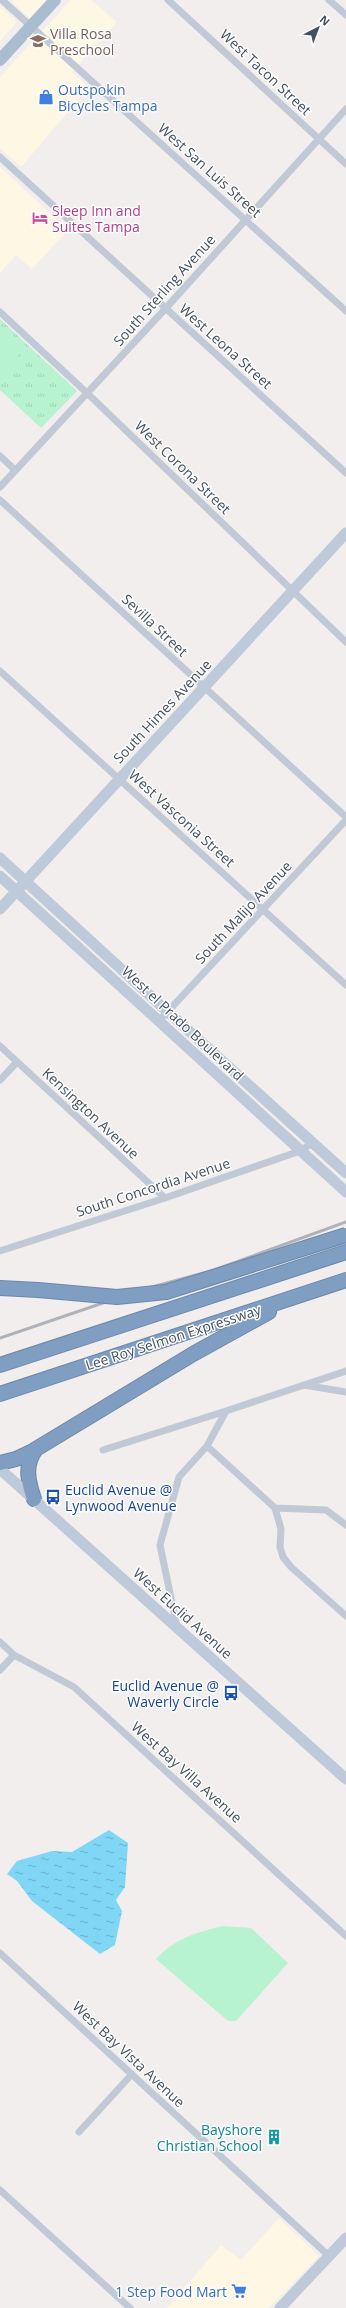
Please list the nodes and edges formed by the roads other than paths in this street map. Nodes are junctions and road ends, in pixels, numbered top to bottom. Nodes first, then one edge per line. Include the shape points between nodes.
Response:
1 (2, 0) edge
2 (55, 0) edge
3 (168, 0) edge
4 (329, 0) edge
5 (346, 15) edge
6 (31, 26) junction
7 (0, 60) edge
8 (346, 109) edge
9 (318, 139) junction
10 (0, 157) edge
11 (346, 164) edge
12 (245, 219) junction
13 (166, 308) junction
14 (346, 311) edge
15 (0, 312) edge
16 (87, 393) junction
17 (0, 456) edge
18 (15, 470) junction
19 (346, 473) edge
20 (0, 487) edge
21 (0, 500) edge
22 (346, 533) edge
23 (293, 591) junction
24 (346, 642) edge
25 (0, 670) edge
26 (204, 687) junction
27 (119, 779) junction
28 (346, 817) edge
29 (346, 820) edge
30 (0, 858) edge
31 (0, 876) edge
32 (26, 881) junction
33 (17, 891) junction
34 (0, 909) edge
35 (263, 910) junction
36 (346, 985) edge
37 (168, 1012) junction
38 (159, 1021) junction
39 (0, 1046) edge
40 (17, 1062) junction
41 (0, 1080) edge
42 (312, 1143) junction
43 (300, 1151) junction
44 (346, 1174) edge
45 (342, 1188) edge
46 (165, 1198) junction
47 (346, 1235) edge
48 (0, 1251) edge
49 (345, 1252) edge
50 (346, 1280) edge
51 (0, 1288) edge
52 (298, 1296) junction
53 (0, 1366) edge
54 (346, 1371) edge
55 (302, 1385) junction
56 (346, 1392) edge
57 (0, 1394) edge
58 (226, 1411) junction
59 (207, 1446) junction
60 (36, 1449) junction
61 (103, 1450) dead end
62 (1, 1470) edge
63 (34, 1499) junction
64 (275, 1508) junction
65 (346, 1526) edge
66 (346, 1616) edge
67 (177, 1627) junction
68 (0, 1642) edge
69 (14, 1655) junction
70 (0, 1670) edge
71 (346, 1778) edge
72 (346, 1936) edge
73 (0, 1953) edge
74 (132, 2074) junction
75 (79, 2132) dead end
76 (0, 2190) edge
77 (346, 2239) edge
78 (329, 2256) junction
79 (130, 2308) edge
80 (280, 2308) edge

1 - 6 street, West San Luis Street
2 - 6 main road
3 - 9 street, West Tacon Street
4 - 5 street
6 - 7 main road
6 - 12 street, West San Luis Street
8 - 9 street, South Sterling Avenue
9 - 11 street, West Tacon Street
9 - 12 street, South Sterling Avenue
10 - 13 street, West Leona Street
12 - 13 street, South Sterling Avenue
12 - 14 street, West San Luis Street
13 - 16 street, South Sterling Avenue
13 - 19 street, West Leona Street
15 - 16 street, West Corona Street
16 - 18 street, South Sterling Avenue
16 - 23 street, West Corona Street
17 - 18 street
18 - 20 street, South Sterling Avenue
21 - 26 street, Sevilla Street
22 - 23 street, South Himes Avenue
23 - 24 street, West Corona Street
23 - 26 street, South Himes Avenue
25 - 27 street, West Vasconia Street
26 - 27 street, South Himes Avenue
26 - 28 street, Sevilla Street
27 - 32 street, South Himes Avenue
27 - 35 street, West Vasconia Street
29 - 35 street, South Malijo Avenue
30 - 32 street, West el Prado Boulevard
31 - 33 street, West el Prado Boulevard
32 - 33 street, South Himes Avenue
32 - 37 street, West el Prado Boulevard
33 - 34 street, South Himes Avenue
33 - 38 street, West el Prado Boulevard
35 - 36 street, West Vasconia Street
35 - 37 street, South Malijo Avenue
37 - 38 street, South Malijo Avenue
37 - 42 street, West el Prado Boulevard
38 - 43 street, West el Prado Boulevard
39 - 40 street, Kensington Avenue
40 - 41 street
40 - 46 street, Kensington Avenue
42 - 43 street, South Concordia Avenue
42 - 44 street, West el Prado Boulevard
43 - 45 street, West el Prado Boulevard
43 - 46 street, South Concordia Avenue
44 - 45 street
46 - 48 street, South Concordia Avenue
47 - 51 highway, bridge via 166,1292 117,1297
49 - 53 highway, Lee Roy Selmon Expressway
50 - 52 highway, Lee Roy Selmon Expressway
52 - 57 highway, Lee Roy Selmon Expressway
52 - 60 highway via 205,1347
54 - 55 street
55 - 56 street
55 - 58 street
58 - 59 street
58 - 61 street
59 - 64 street
59 - 67 street via 178,1477 160,1545
60 - 62 highway
60 - 63 highway via 28,1469 28,1481
62 - 63 street, West Euclid Avenue
63 - 67 street, West Euclid Avenue
64 - 65 street via 326,1510
64 - 66 street via 281,1529 280,1547 283,1557
67 - 71 street, West Euclid Avenue
68 - 69 street, West Bay Villa Avenue
69 - 70 street
69 - 72 street, West Bay Villa Avenue via 74,1687
73 - 74 street, West Bay Vista Avenue
74 - 75 street
74 - 78 street, West Bay Vista Avenue
76 - 79 street
77 - 78 street
78 - 80 street

